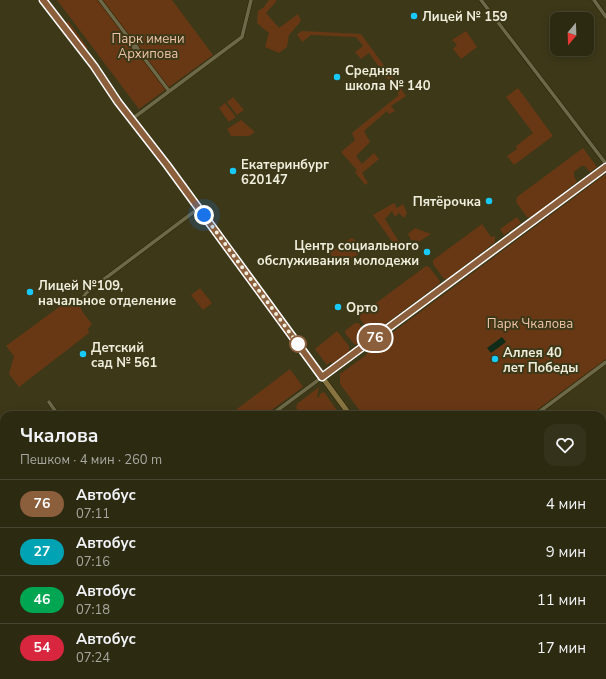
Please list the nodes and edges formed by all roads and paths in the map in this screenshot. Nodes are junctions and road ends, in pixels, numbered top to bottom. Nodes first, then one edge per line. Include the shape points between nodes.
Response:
1 (43, 0) edge
2 (100, 0) edge
3 (251, 0) edge
4 (481, 0) edge
5 (594, 0) edge
6 (606, 17) edge
7 (169, 91) junction
8 (132, 119) junction
9 (606, 166) edge
10 (199, 208) junction
11 (84, 296) dead end
12 (606, 362) edge
13 (322, 377) junction
14 (49, 402) dead end
15 (55, 411) edge
16 (276, 411) edge
17 (347, 411) edge
18 (540, 411) edge

1 - 8 street
2 - 7 street
3 - 7 street via 242,36
4 - 9 street
5 - 6 street
7 - 8 street
8 - 10 street
9 - 13 street
10 - 11 street
10 - 13 street
12 - 18 street
13 - 16 street
13 - 17 street
14 - 15 street

